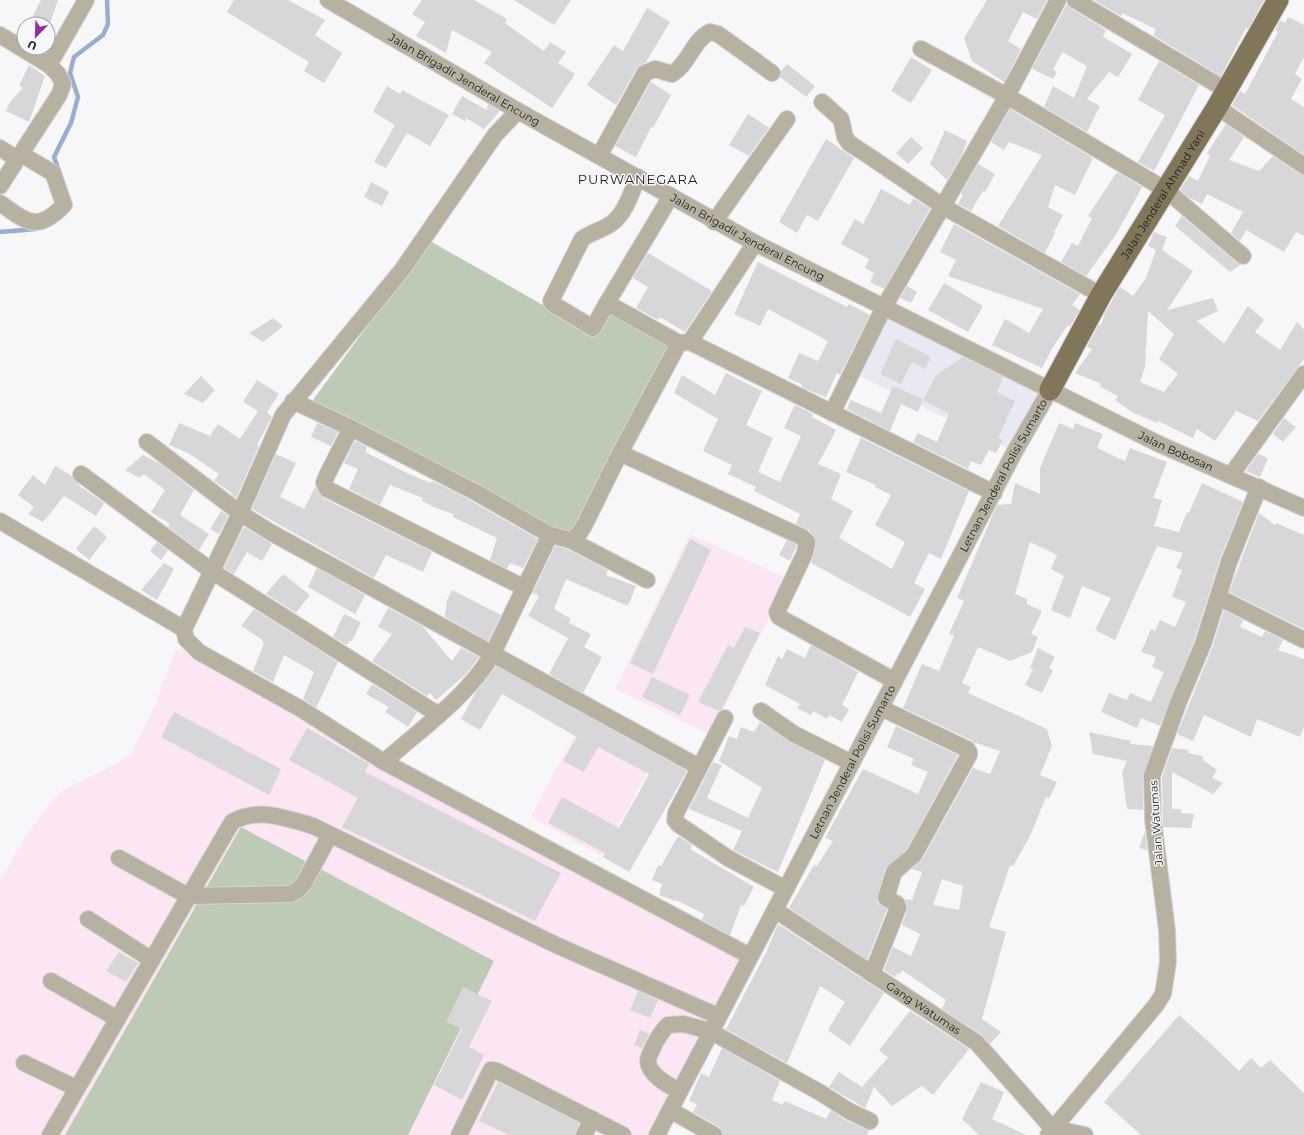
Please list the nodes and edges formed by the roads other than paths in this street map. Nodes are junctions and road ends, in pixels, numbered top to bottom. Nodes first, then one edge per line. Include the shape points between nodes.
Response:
1 (86, 0) edge
2 (328, 0) edge
3 (1058, 0) edge
4 (1075, 0) edge
5 (1278, 0) edge
6 (0, 35) edge
7 (921, 49) dead end
8 (49, 65) junction
9 (772, 73) dead end
10 (1007, 96) junction
11 (1222, 98) junction
12 (822, 102) dead end
13 (518, 111) junction
14 (787, 119) dead end
15 (0, 148) edge
16 (19, 156) junction
17 (600, 156) junction
18 (1304, 166) edge
19 (638, 178) junction
20 (0, 186) edge
21 (1166, 190) junction
22 (671, 196) junction
23 (0, 203) edge
24 (944, 207) junction
25 (714, 222) junction
26 (755, 243) junction
27 (1244, 256) dead end
28 (1101, 295) junction
29 (607, 303) junction
30 (884, 307) junction
31 (684, 343) junction
32 (1304, 374) edge
33 (1050, 390) junction
34 (293, 401) junction
35 (832, 413) junction
36 (350, 428) junction
37 (148, 442) dead end
38 (620, 453) junction
39 (82, 474) dead end
40 (1231, 475) junction
41 (1259, 487) junction
42 (994, 493) junction
43 (1304, 508) edge
44 (240, 513) junction
45 (0, 521) edge
46 (550, 535) junction
47 (570, 540) junction
48 (213, 572) junction
49 (647, 580) dead end
50 (525, 588) junction
51 (1218, 597) junction
52 (184, 630) junction
53 (1304, 640) edge
54 (492, 655) junction
55 (895, 681) junction
56 (881, 708) junction
57 (761, 711) dead end
58 (439, 715) junction
59 (726, 718) dead end
60 (384, 762) junction
61 (852, 763) junction
62 (699, 767) junction
63 (330, 835) junction
64 (119, 858) dead end
65 (786, 889) junction
66 (188, 896) junction
67 (775, 910) junction
68 (88, 919) dead end
69 (750, 956) junction
70 (152, 960) junction
71 (872, 974) junction
72 (51, 981) dead end
73 (718, 1016) junction
74 (116, 1018) junction
75 (710, 1031) junction
76 (24, 1063) dead end
77 (76, 1088) junction
78 (680, 1091) junction
79 (670, 1110) junction
80 (592, 1119) junction
81 (870, 1121) dead end
82 (1050, 1132) edge
83 (50, 1135) edge
84 (459, 1135) edge
85 (584, 1135) edge
86 (624, 1135) edge
87 (657, 1135) edge
88 (714, 1135) edge
89 (1085, 1135) edge

1 - 8 street
2 - 13 street, Jalan Brigadir Jenderal Encung
3 - 10 street
4 - 11 street
5 - 11 main road, Jalan Jenderal Ahmad Yani
6 - 8 street
7 - 10 street
8 - 16 street via 58,74 62,84 59,95
9 - 17 street via 718,34 710,32 701,36 680,70 672,74 655,69 645,73
10 - 21 street
10 - 24 street
11 - 18 street
11 - 21 main road, Jalan Jenderal Ahmad Yani
12 - 24 street via 841,119 849,143
13 - 17 street, Jalan Brigadir Jenderal Encung
13 - 34 street via 495,135 402,270
14 - 25 street
15 - 16 street
16 - 20 street
16 - 23 street via 53,173 64,204 56,213 40,222 27,222
17 - 19 street, Jalan Brigadir Jenderal Encung
19 - 22 street, Jalan Brigadir Jenderal Encung
19 - 29 street via 620,215 612,223 582,239 551,301 593,328
21 - 27 street
21 - 28 main road, Jalan Jenderal Ahmad Yani
22 - 25 street, Jalan Brigadir Jenderal Encung
22 - 29 street
24 - 28 street
24 - 30 street
25 - 26 street, Jalan Brigadir Jenderal Encung
26 - 30 street, Jalan Brigadir Jenderal Encung
26 - 31 street
28 - 33 main road, Jalan Jenderal Ahmad Yani
29 - 31 street
30 - 33 street, Jalan Brigadir Jenderal Encung
30 - 35 street
31 - 35 street
31 - 38 street
32 - 40 street
33 - 40 street, Jalan Bobosan via 1159,444
33 - 42 street, Letnan Jenderal Polisi Sumarto
34 - 36 street
34 - 44 street via 283,415
35 - 42 street
36 - 46 street via 477,493
36 - 50 street via 326,475 324,483 327,489
37 - 44 street
38 - 47 street via 584,526 578,535
38 - 55 street via 802,537 807,542 805,553 777,612 779,617
39 - 48 street
40 - 41 street, Jalan Bobosan
41 - 43 street, Jalan Bobosan
41 - 51 street, Jalan Watumas
42 - 55 street, Letnan Jenderal Polisi Sumarto
44 - 48 street
44 - 54 street
45 - 52 street
46 - 47 street
46 - 50 street
47 - 49 street
48 - 52 street
48 - 58 street
50 - 54 street
51 - 53 street
51 - 82 street, Jalan Watumas via 1191,677 1179,701 1152,776 1153,820 1167,930 1168,962 1163,994
52 - 60 street via 186,639 199,652 301,709
54 - 58 street via 470,686
54 - 62 street
55 - 56 street, Letnan Jenderal Polisi Sumarto
56 - 61 street, Letnan Jenderal Polisi Sumarto
56 - 71 street via 967,749 970,756 914,855 894,872 886,898 897,904 898,908
57 - 61 street via 794,734
58 - 60 street
59 - 62 street
60 - 69 street
61 - 65 street, Letnan Jenderal Polisi Sumarto
62 - 65 street via 675,820 728,858
63 - 66 street via 304,883 290,894
63 - 66 street via 283,816 250,814 240,817 232,822
63 - 73 street via 556,945
64 - 66 street
65 - 67 street, Letnan Jenderal Polisi Sumarto
66 - 70 street
67 - 69 street, Letnan Jenderal Polisi Sumarto
67 - 71 street, Gang Watumas
68 - 70 street
69 - 73 street, Letnan Jenderal Polisi Sumarto
70 - 74 street
71 - 82 street, Gang Watumas via 977,1043
72 - 74 street
73 - 75 street, Letnan Jenderal Polisi Sumarto
74 - 77 street
75 - 78 street, Letnan Jenderal Polisi Sumarto
75 - 78 street via 683,1024 668,1025 660,1032 648,1059 649,1066 654,1073
75 - 81 street
76 - 77 street
77 - 83 street
78 - 79 street, Letnan Jenderal Polisi Sumarto
79 - 87 street, Letnan Jenderal Polisi Sumarto
79 - 88 street
80 - 84 street via 491,1070
80 - 85 street
80 - 86 street
82 - 89 street

